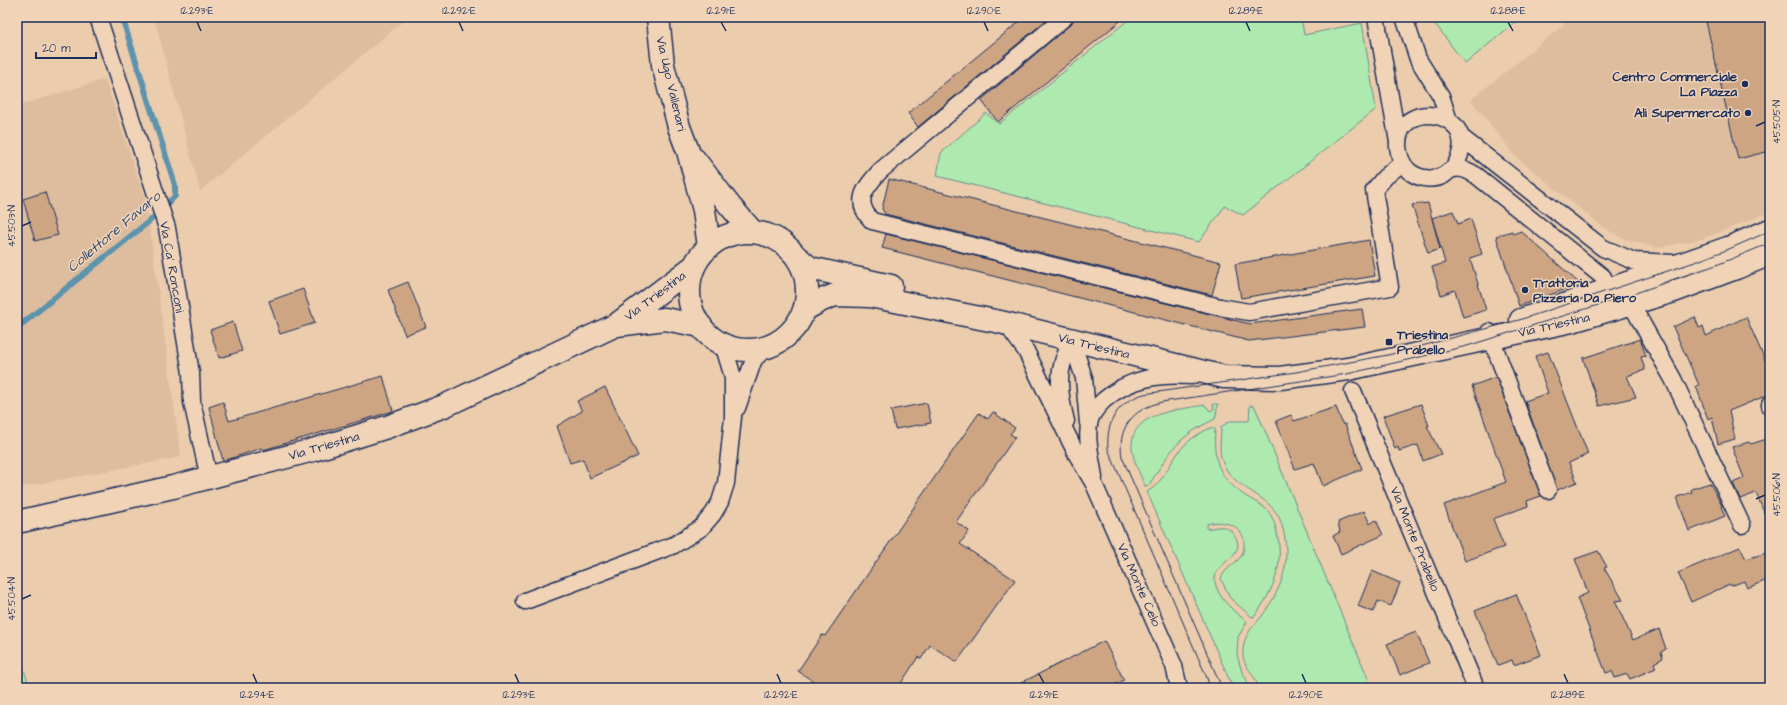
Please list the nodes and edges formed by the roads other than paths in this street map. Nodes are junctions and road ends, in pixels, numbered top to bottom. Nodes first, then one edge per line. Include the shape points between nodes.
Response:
1 (98, 17) edge
2 (658, 17) edge
3 (1065, 17) edge
4 (1376, 17) edge
5 (1404, 17) edge
6 (1449, 121) junction
7 (1461, 137) junction
8 (1398, 142) junction
9 (688, 151) junction
10 (1402, 163) junction
11 (1453, 169) junction
12 (1770, 230) edge
13 (753, 232) junction
14 (709, 247) junction
15 (1603, 248) junction
16 (1770, 254) edge
17 (797, 257) junction
18 (1687, 263) junction
19 (694, 266) junction
20 (1608, 285) junction
21 (1632, 304) junction
22 (804, 310) junction
23 (999, 323) junction
24 (616, 325) junction
25 (701, 326) junction
26 (1537, 329) junction
27 (1490, 335) junction
28 (1072, 341) junction
29 (722, 344) junction
30 (767, 347) junction
31 (1224, 377) junction
32 (1353, 391) dead end
33 (733, 417) junction
34 (1089, 429) junction
35 (1073, 448) junction
36 (210, 478) junction
37 (1094, 484) junction
38 (1548, 490) dead end
39 (17, 522) edge
40 (1742, 525) dead end
41 (525, 601) dead end
42 (1182, 687) edge
43 (1476, 688) edge

1 - 36 street, Via Ca' Ronconi via 167,228 190,373 192,402
2 - 9 street, Via Ugo Vallenari via 664,65 678,127
3 - 10 street via 880,171 864,190 862,205 865,214 872,221 1249,312 1390,287 1374,190
4 - 8 street
5 - 6 street via 1418,59 1441,96
6 - 7 street
6 - 8 street via 1437,115 1426,114 1416,117 1401,131
7 - 11 street via 1462,148
7 - 15 street
8 - 10 street via 1398,154
9 - 13 street, Via Ugo Vallenari
9 - 14 street, Via Ugo Vallenari via 704,210
10 - 11 street via 1419,177 1443,176
11 - 20 street via 1477,176
12 - 18 street, Via Triestina
13 - 14 street via 737,233 722,238
13 - 17 street via 770,236 785,244
14 - 19 street
15 - 18 street via 1634,261
15 - 20 street via 1621,265 1623,278
16 - 21 street, Via Triestina via 1712,278
17 - 22 street via 806,280
17 - 23 street, Via Triestina via 810,268 966,303
18 - 20 street, Via Triestina
19 - 24 street, Via Triestina
19 - 25 street via 689,297 693,312
20 - 21 street
20 - 26 street via 1607,299 1600,304 1563,315
20 - 27 street, Via Triestina
21 - 26 street, Via Triestina
21 - 40 street via 1673,379
22 - 23 street via 831,297 870,296
22 - 30 street via 796,326
23 - 28 street, Via Triestina
23 - 35 street, Via Monte Celo via 1026,351
24 - 25 street, Via Triestina via 665,319
24 - 36 street, Via Triestina via 444,406 320,448
25 - 29 street
26 - 27 street, Via Triestina
27 - 31 street, Via Triestina via 1348,369 1261,379
27 - 38 street
28 - 31 street, Via Triestina
28 - 34 street, Via Monte Celo via 1084,378
28 - 35 street, Via Monte Celo via 1060,372 1063,408
29 - 30 street via 744,350
29 - 33 street via 733,377
30 - 33 street via 754,359
31 - 34 street, Via Monte Celo via 1164,375 1131,383 1116,391 1097,408 1090,420
32 - 43 street, Via Monte Prabello
33 - 41 street via 726,483 720,502 701,528 674,545
34 - 37 street, Via Monte Celo
35 - 37 street, Via Monte Celo
36 - 39 street, Via Triestina
37 - 42 street, Via Monte Celo

